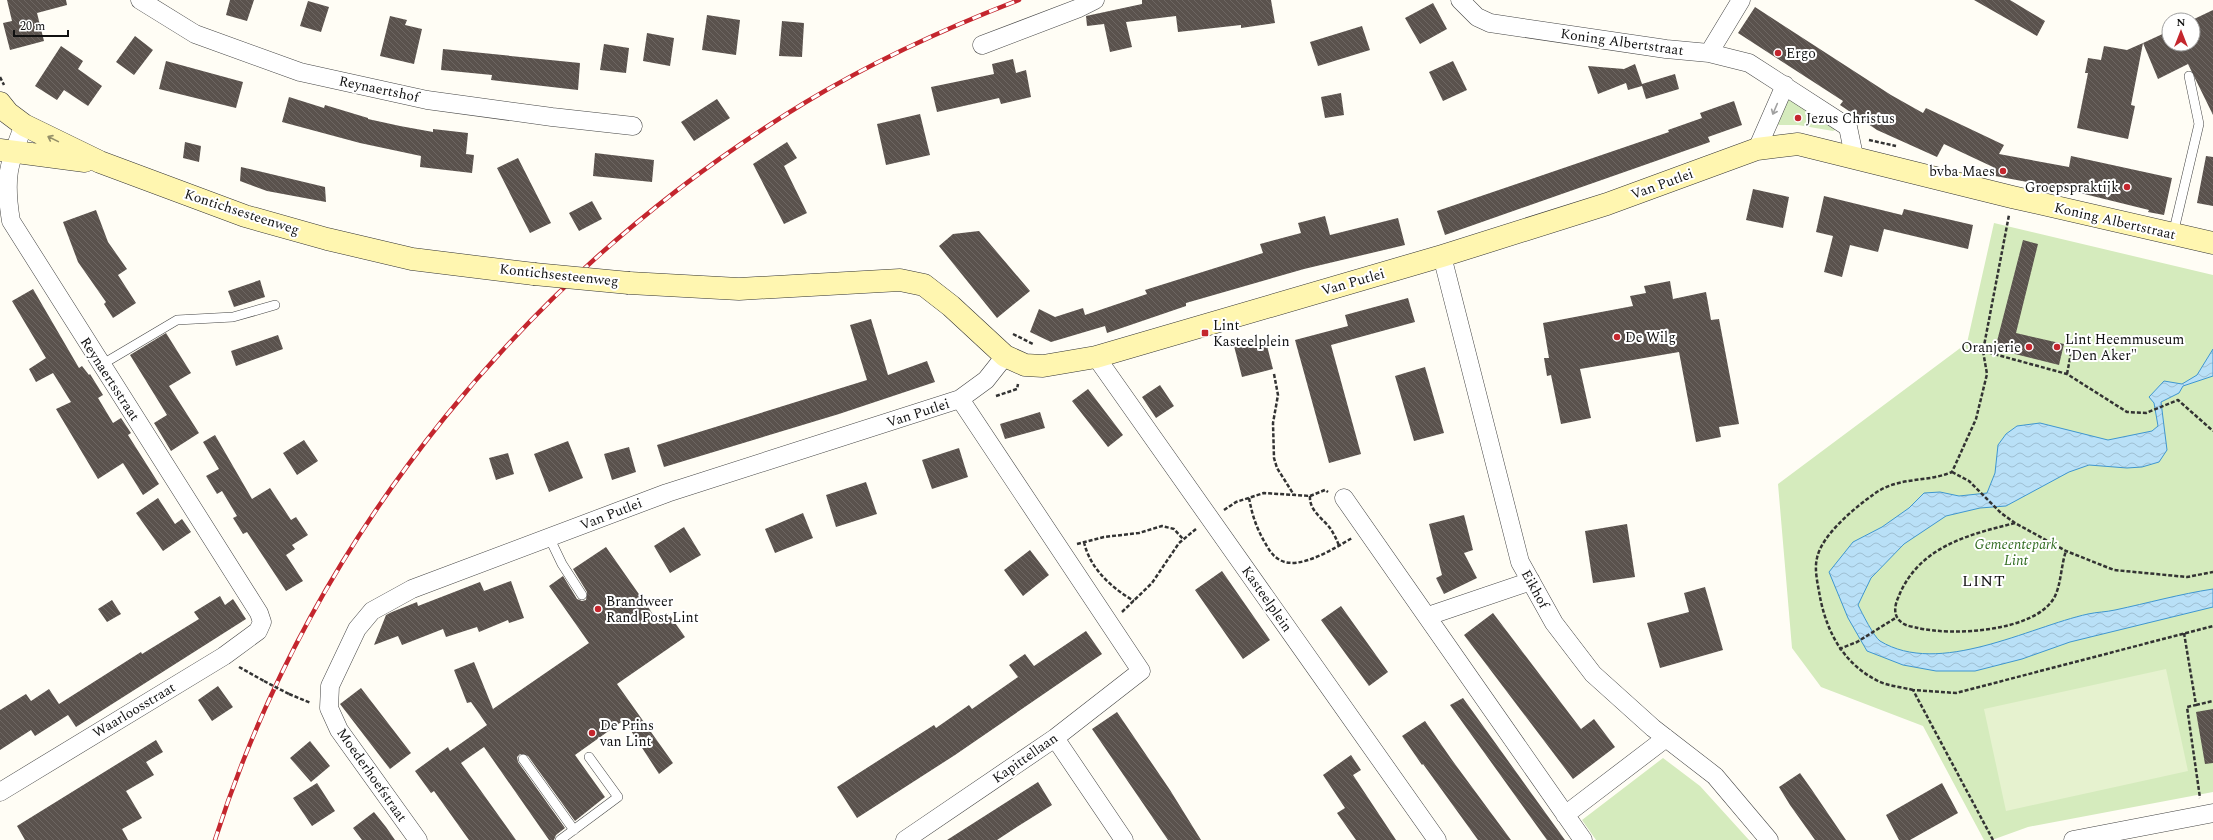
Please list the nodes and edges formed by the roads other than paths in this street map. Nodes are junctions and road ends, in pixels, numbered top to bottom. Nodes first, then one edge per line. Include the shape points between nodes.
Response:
1 (140, 0) edge
2 (1095, 0) edge
3 (1460, 0) edge
4 (1741, 0) edge
5 (982, 45) dead end
6 (1709, 53) junction
7 (2189, 76) dead end
8 (1785, 85) junction
9 (3, 95) edge
10 (24, 125) junction
11 (633, 126) dead end
12 (1757, 149) junction
13 (6, 151) edge
14 (1854, 156) junction
15 (100, 162) junction
16 (2174, 234) junction
17 (2213, 243) edge
18 (1442, 256) junction
19 (275, 305) dead end
20 (1004, 356) junction
21 (1096, 357) junction
22 (101, 365) junction
23 (960, 399) junction
24 (1344, 498) road end
25 (548, 537) junction
26 (1531, 581) junction
27 (582, 595) dead end
28 (1428, 616) junction
29 (262, 622) joint
30 (1141, 671) joint
31 (321, 706) joint
32 (1055, 738) junction
33 (1666, 738) junction
34 (589, 757) dead end
35 (523, 759) dead end
36 (0, 792) edge
37 (2208, 814) edge
38 (1565, 815) junction
39 (574, 830) junction
40 (418, 840) edge
41 (560, 840) edge
42 (905, 840) edge
43 (1124, 840) edge
44 (1437, 840) edge
45 (1583, 840) edge
46 (1770, 840) edge
47 (2073, 840) edge

1 - 11 street, Reynaertshof via 195,34 300,72 427,100
2 - 5 street
3 - 6 street, Koning Albertstraat via 1477,17 1490,23
4 - 6 street
6 - 8 street, Koning Albertstraat via 1749,63
7 - 16 lane via 2199,124
8 -> 12 street
8 - 14 street, Koning Albertstraat via 1848,127
9 - 10 street, Kontichsesteenweg via 8,114
10 - 13 street, Reynaertsstraat
15 -> 10 street, Kontichsesteenweg
12 - 14 street, Koning Albertstraat via 1798,144
12 - 18 street, Van Putlei via 1607,204
13 - 15 street, Kontichsesteenweg
13 - 22 street, Reynaertsstraat via 9,163 6,193 11,221
14 - 16 street, Koning Albertstraat via 2012,197
15 - 20 street, Kontichsesteenweg, bridge via 245,216 412,259 534,274 739,289 900,280 924,285 951,306
16 - 17 street, Koning Albertstraat
18 - 21 street, Van Putlei
18 - 26 street, Eikhof via 1520,562
19 - 22 lane via 233,317 178,320
20 - 21 street, Van Putlei via 1025,365 1043,366
20 - 23 street, Van Putlei via 986,380
21 - 44 street, Kasteelplein
22 - 29 street, Reynaertsstraat via 259,613
23 - 25 street, Van Putlei via 666,493
23 - 30 street, Van Putlei
24 - 28 street
25 - 27 lane
25 - 31 street, Van Putlei via 412,589 372,610 357,629
26 - 28 street
26 - 33 street, Eikhof via 1554,623 1593,674
28 - 38 street
29 - 36 street, Waarloosstraat via 258,631 224,656
30 - 32 street, Kapittellaan
31 - 40 street, Moederhoefstraat
32 - 42 street, Kapittellaan
32 - 43 street
33 - 38 street
33 - 46 street, Eikhof via 1715,776
34 - 39 lane via 618,797
35 - 39 lane
37 - 47 street
38 - 45 street
39 - 41 lane

